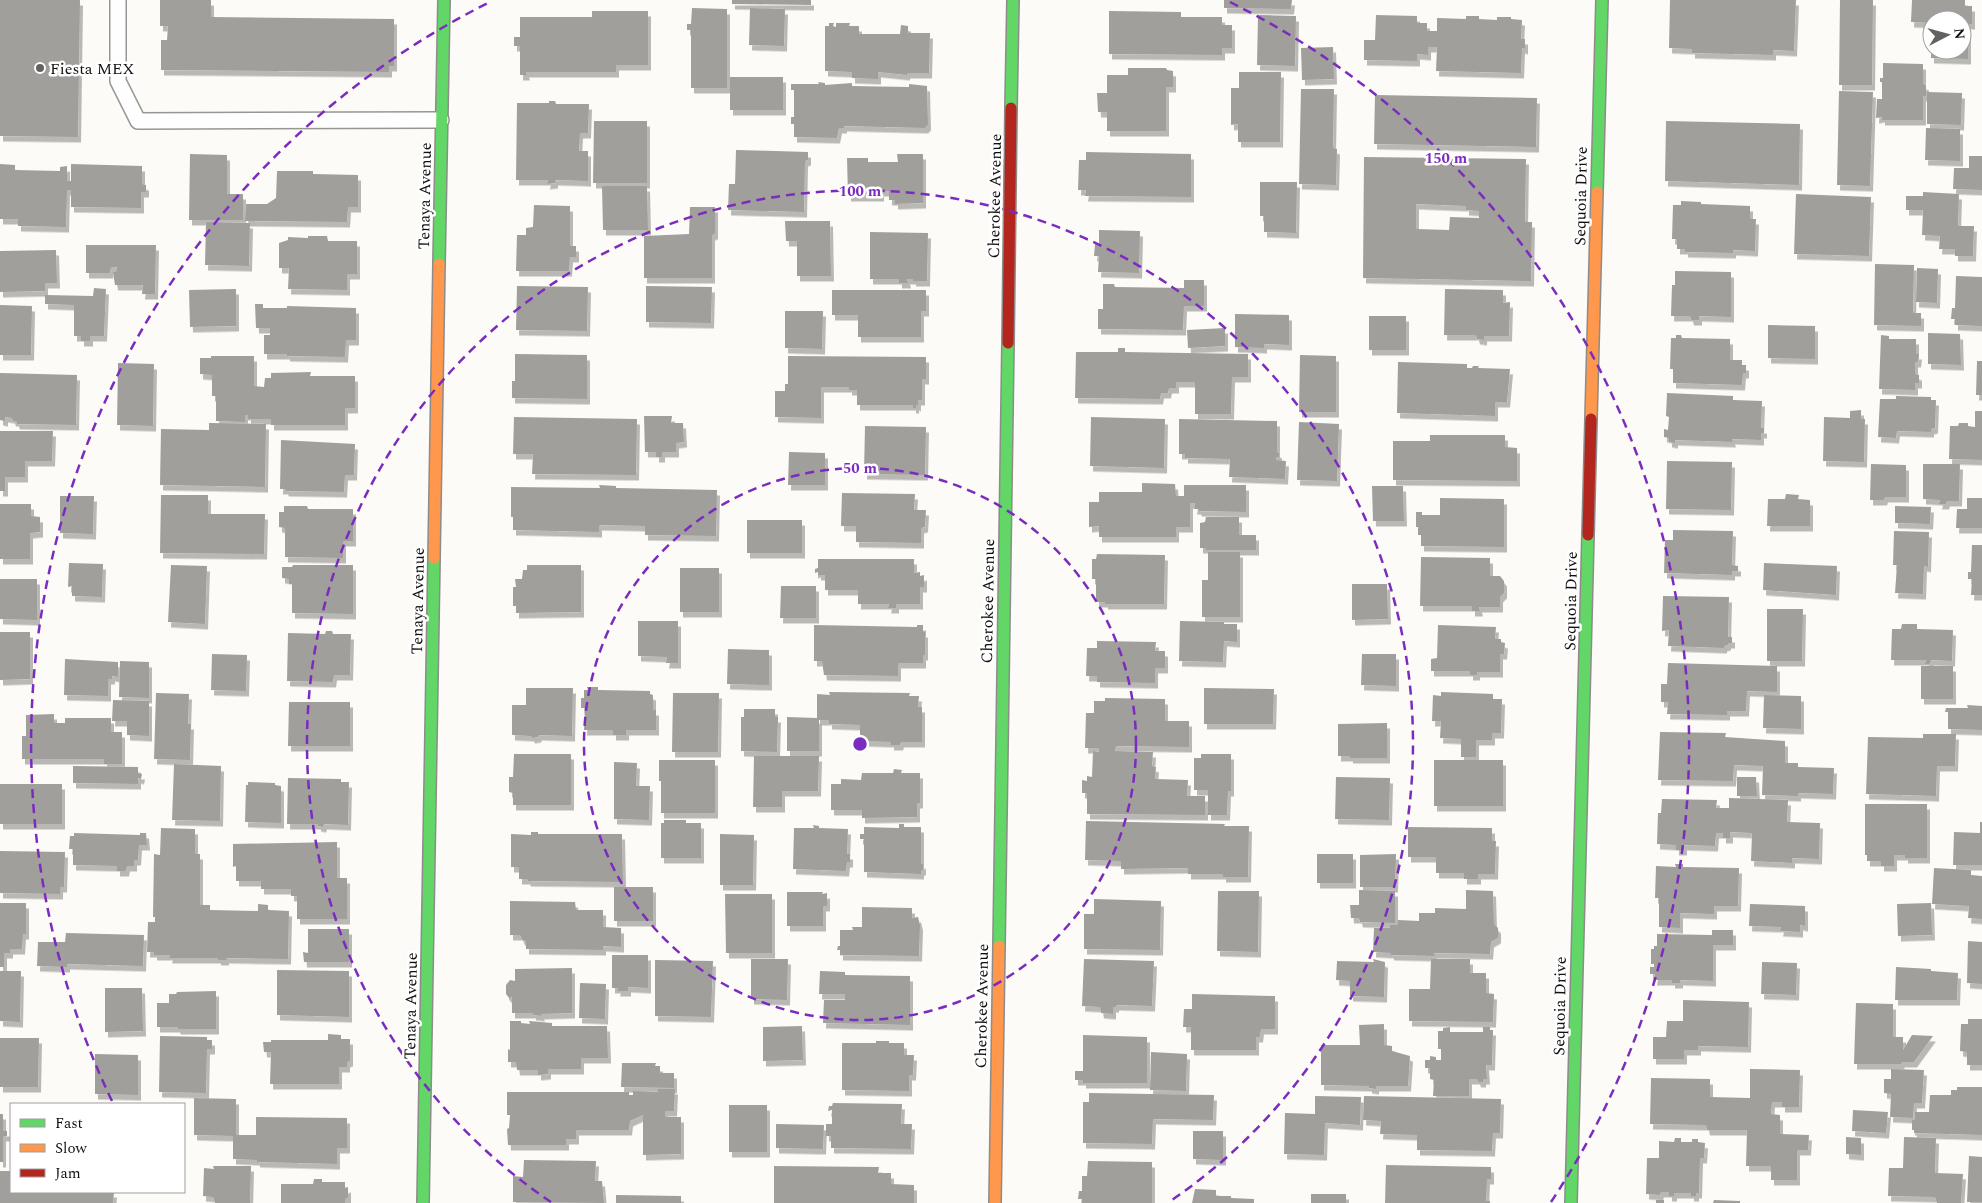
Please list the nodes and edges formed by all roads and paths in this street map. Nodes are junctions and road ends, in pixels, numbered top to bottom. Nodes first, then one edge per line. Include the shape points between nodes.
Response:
1 (118, 0) edge
2 (444, 0) edge
3 (1013, 0) edge
4 (1602, 0) edge
5 (441, 120) junction
6 (423, 1203) edge
7 (995, 1203) edge
8 (1571, 1203) edge

1 - 5 lane via 118,81 138,121
2 - 5 street, Tenaya Avenue
3 - 7 street, Cherokee Avenue
4 - 8 street, Sequoia Drive
5 - 6 street, Tenaya Avenue

